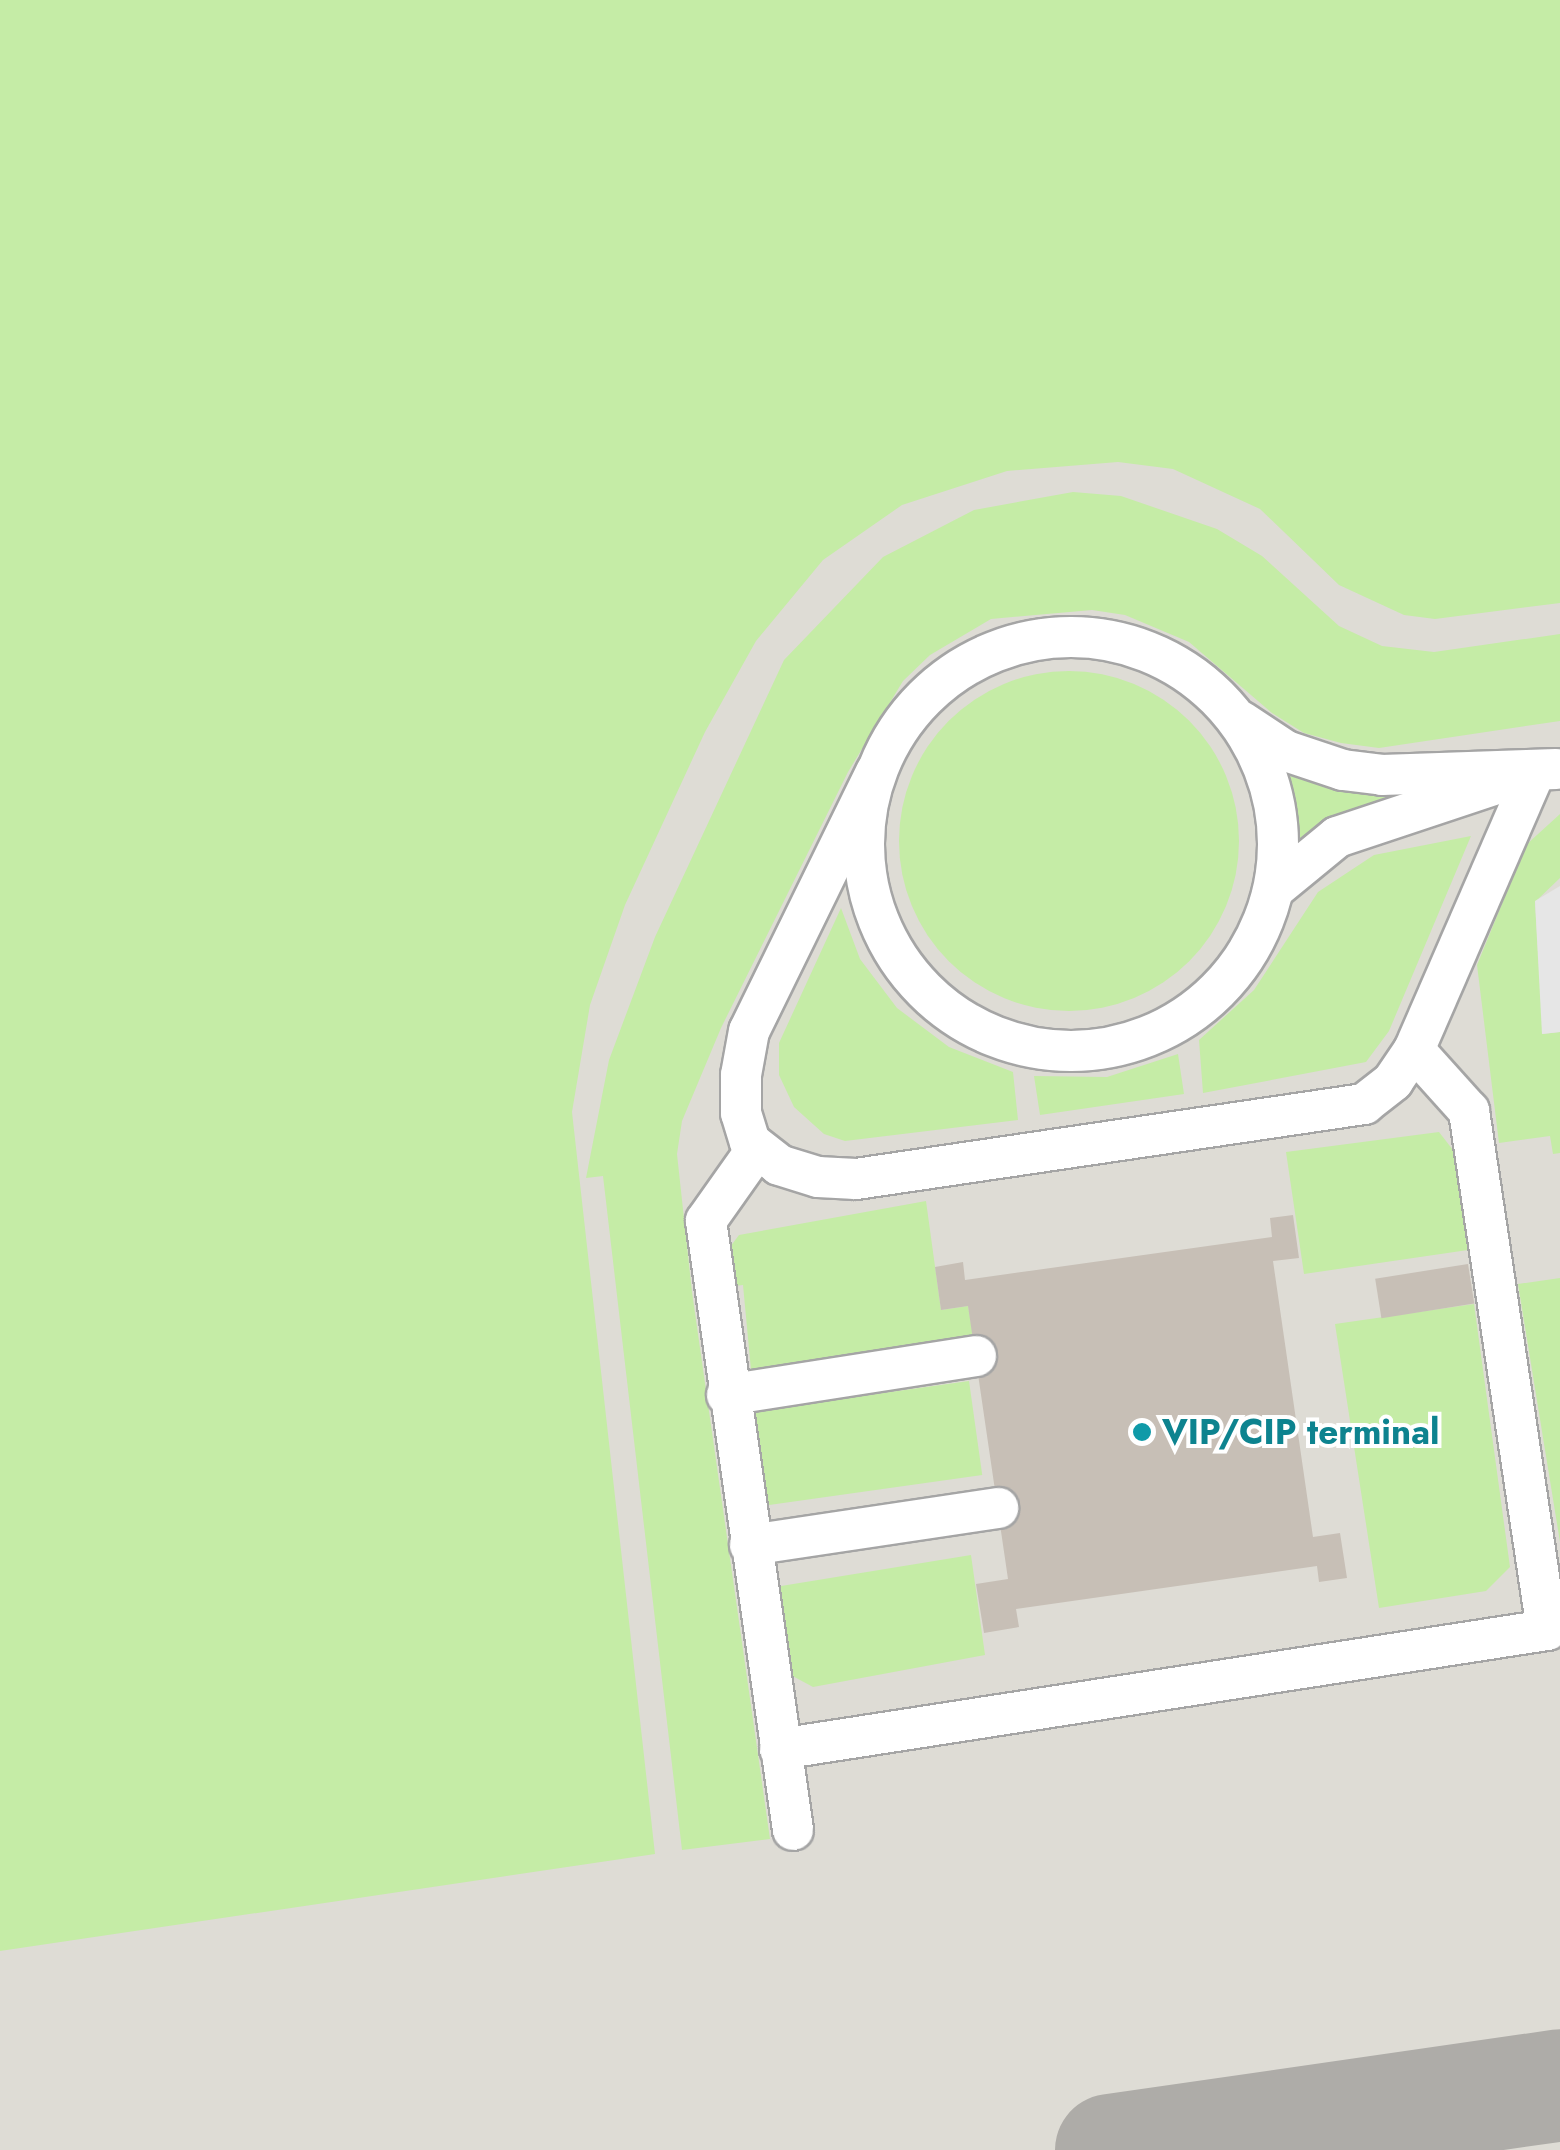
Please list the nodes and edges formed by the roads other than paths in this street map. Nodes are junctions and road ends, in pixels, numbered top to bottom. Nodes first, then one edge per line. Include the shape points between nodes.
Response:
1 (1236, 718) junction
2 (1548, 770) edge
3 (876, 772) junction
4 (1275, 888) junction
5 (1414, 1050) junction
6 (756, 1150) junction
7 (976, 1356) dead end
8 (727, 1395) junction
9 (998, 1508) dead end
10 (750, 1545) junction
11 (780, 1749) junction
12 (793, 1830) dead end

1 - 2 street via 1286,751 1343,770
1 - 3 street via 1213,691 1152,653 1082,637 1049,638 986,654 957,671 909,715
1 - 4 street via 1256,748 1278,816
2 - 4 street via 1337,836
2 - 5 street
3 - 4 street via 863,836 882,932 944,1008 1001,1040 1066,1052 1137,1042 1170,1026 1200,1008 1248,955
3 - 6 street via 749,1032 741,1113
5 - 6 street via 1375,1098 1342,1112 856,1179 806,1174
5 - 11 street via 1469,1111 1547,1630
6 - 8 street via 706,1221
7 - 8 street
8 - 10 street
9 - 10 street
10 - 11 street
11 - 12 street

